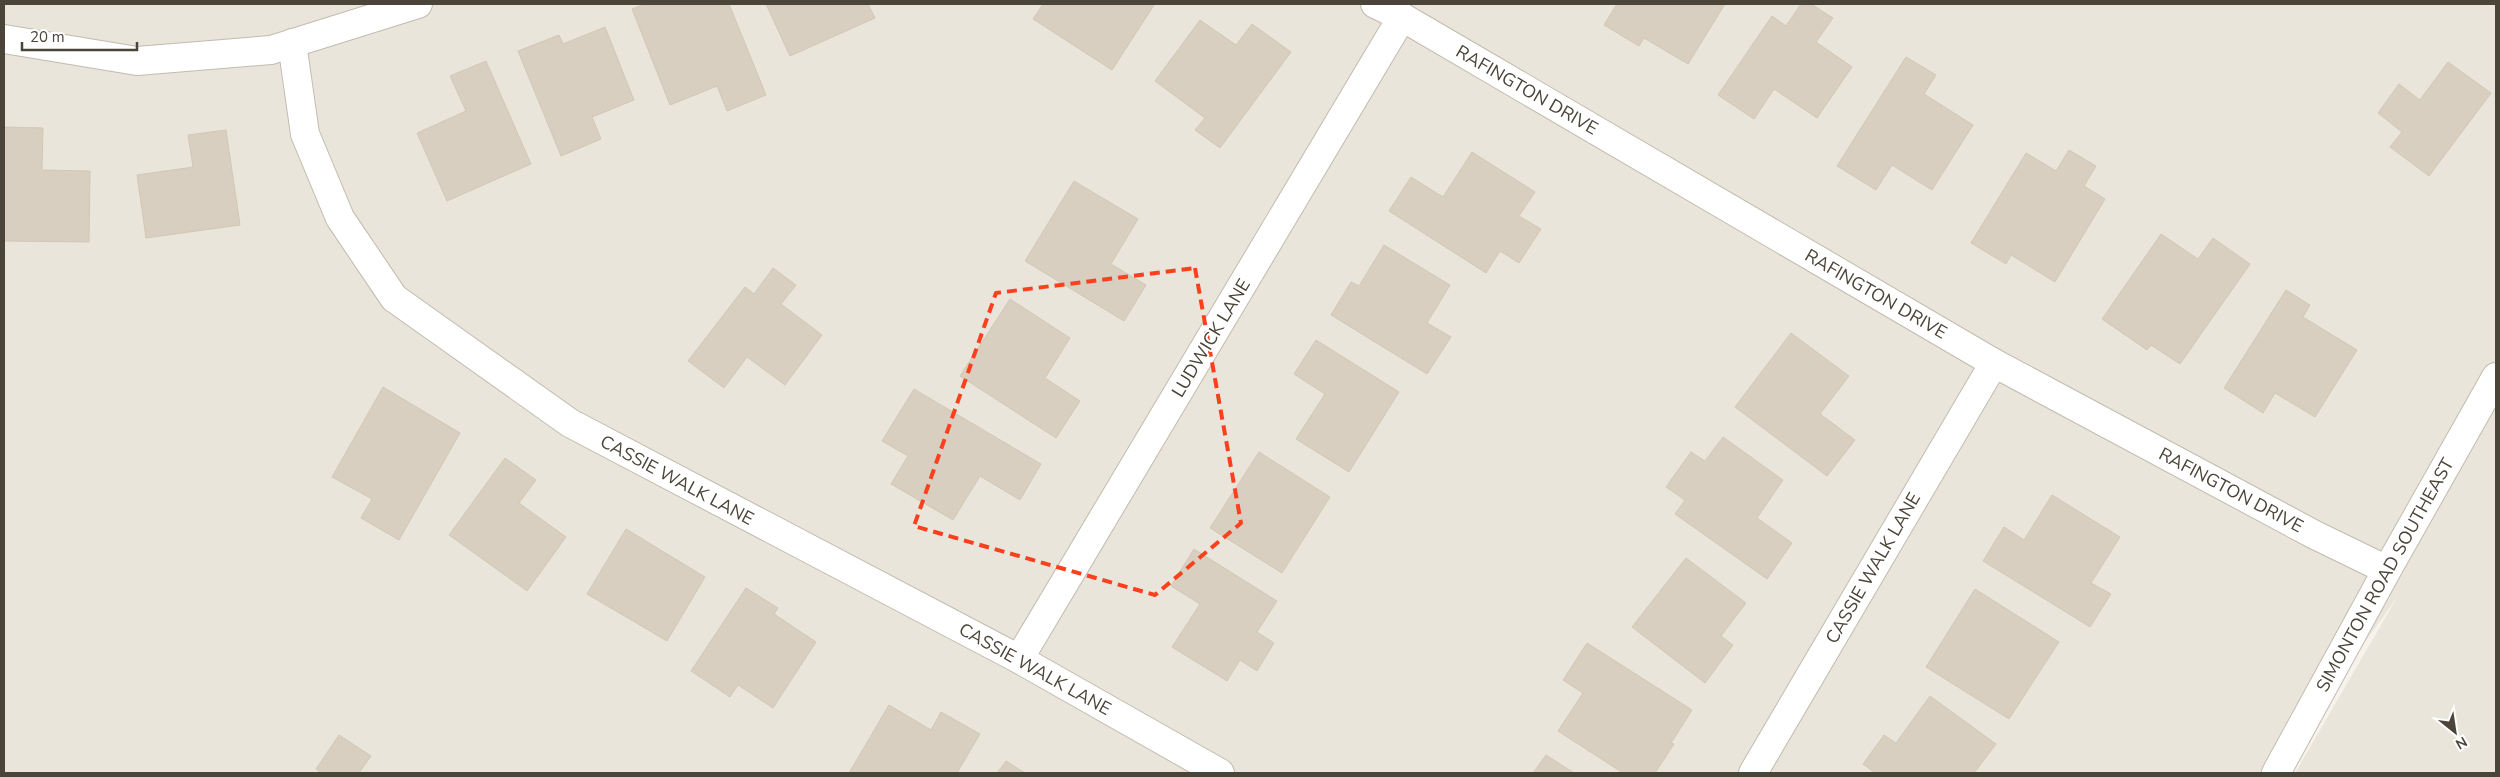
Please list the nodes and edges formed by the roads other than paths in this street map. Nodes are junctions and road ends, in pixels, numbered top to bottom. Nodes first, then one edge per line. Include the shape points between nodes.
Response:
1 (418, 4) edge
2 (1374, 4) edge
3 (1402, 17) junction
4 (4, 39) edge
5 (292, 43) junction
6 (1994, 363) junction
7 (2496, 378) edge
8 (2387, 570) junction
9 (1020, 659) junction
10 (1220, 773) edge
11 (1753, 773) edge
12 (2276, 773) edge

1 - 5 street
2 - 3 street, RAFINGTON DRIVE
3 - 6 street, RAFINGTON DRIVE
3 - 9 street, LUDWICK LANE
4 - 5 street via 138,60 271,50
5 - 9 street, CASSIE WALK LANE via 306,134 340,218 394,298 570,424
6 - 8 street, RAFINGTON DRIVE via 2313,534
6 - 11 street, CASSIE WALK LANE
7 - 8 street, SIMONTON ROAD SOUTHEAST
8 - 12 street, SIMONTON ROAD SOUTHEAST
9 - 10 street, CASSIE WALK LANE

